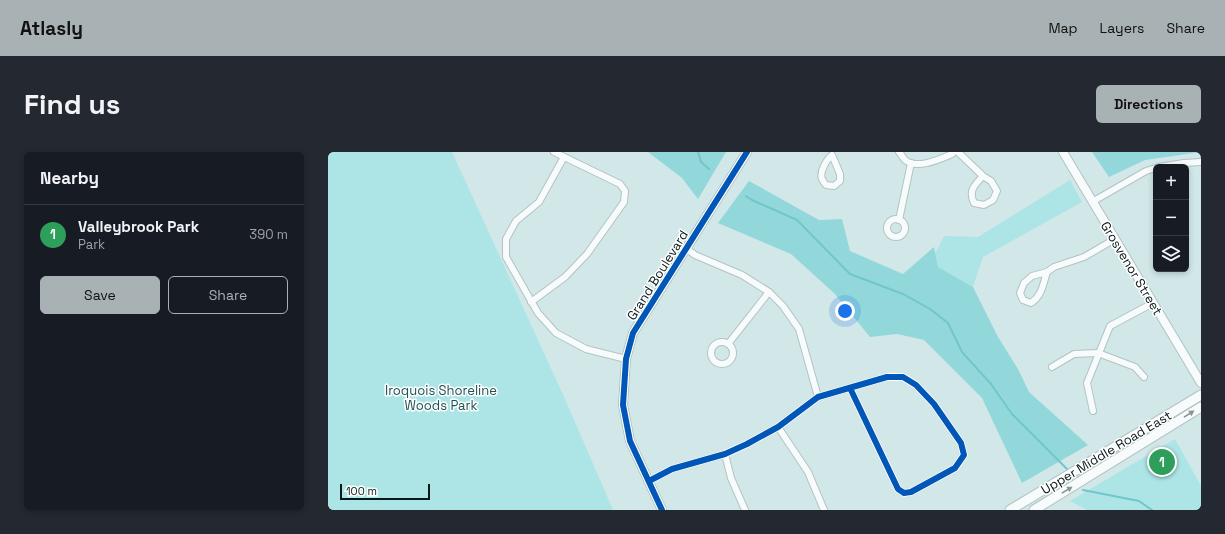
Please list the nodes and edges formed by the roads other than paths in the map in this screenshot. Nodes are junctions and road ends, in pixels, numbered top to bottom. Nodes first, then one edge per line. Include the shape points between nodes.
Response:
1 (554, 152) edge
2 (748, 152) edge
3 (899, 152) edge
4 (954, 152) edge
5 (958, 152) edge
6 (1063, 152) edge
7 (834, 153) edge
8 (564, 157) junction
9 (1201, 162) edge
10 (911, 163) junction
11 (1177, 164) edge
12 (1153, 168) edge
13 (983, 176) junction
14 (1092, 202) junction
15 (899, 220) dead end
16 (1115, 239) junction
17 (687, 249) junction
18 (1047, 272) junction
19 (769, 292) junction
20 (531, 302) junction
21 (1153, 303) junction
22 (728, 344) dead end
23 (1098, 353) junction
24 (626, 359) junction
25 (1052, 367) dead end
26 (1144, 377) dead end
27 (1201, 383) edge
28 (850, 388) junction
29 (1201, 395) edge
30 (818, 397) junction
31 (1201, 406) edge
32 (1093, 411) dead end
33 (778, 427) junction
34 (725, 454) junction
35 (649, 481) junction
36 (662, 510) edge
37 (745, 510) edge
38 (824, 510) edge
39 (1010, 510) edge
40 (1034, 510) edge

1 - 8 street
2 - 17 street, Grand Boulevard
3 - 10 street
4 - 10 street via 929,163
5 - 13 street
6 - 14 street, Grosvenor Street
7 - 7 street via 821,174 826,185 834,186 840,181
8 - 20 street via 539,202 516,221 506,239 506,257
8 - 20 street via 620,184 625,191 624,202 575,267
9 - 11 street
10 - 15 street
12 - 14 street
13 - 13 street via 991,181 997,191 993,200 984,205 974,203 971,197 972,189
14 - 16 street, Grosvenor Street
16 - 18 street via 1084,257 1054,267
16 - 21 street, Grosvenor Street
17 - 19 street via 695,255 742,275
17 - 24 street, Grand Boulevard via 633,333
18 - 18 street via 1032,276 1024,283 1020,293 1023,300 1031,303 1036,300
19 - 22 street
19 - 30 street via 783,306 798,329
20 - 24 street via 556,333 586,348
21 - 23 street via 1110,326
21 - 27 street, Grosvenor Street
23 - 25 street via 1074,354
23 - 26 street via 1135,367
23 - 32 street via 1087,383
24 - 35 street, Grand Boulevard via 623,405 630,441
28 - 28 street via 898,489 904,493 912,492 955,468 964,455 961,443 934,404 916,385 902,377 887,377
28 - 30 street
29 - 39 main road, Upper Middle Road East
30 - 33 street
40 -> 31 main road, Upper Middle Road East
33 - 34 street
33 - 38 street via 808,472
34 - 35 street via 672,469
34 - 37 street via 730,478
35 - 36 street, Grand Boulevard

